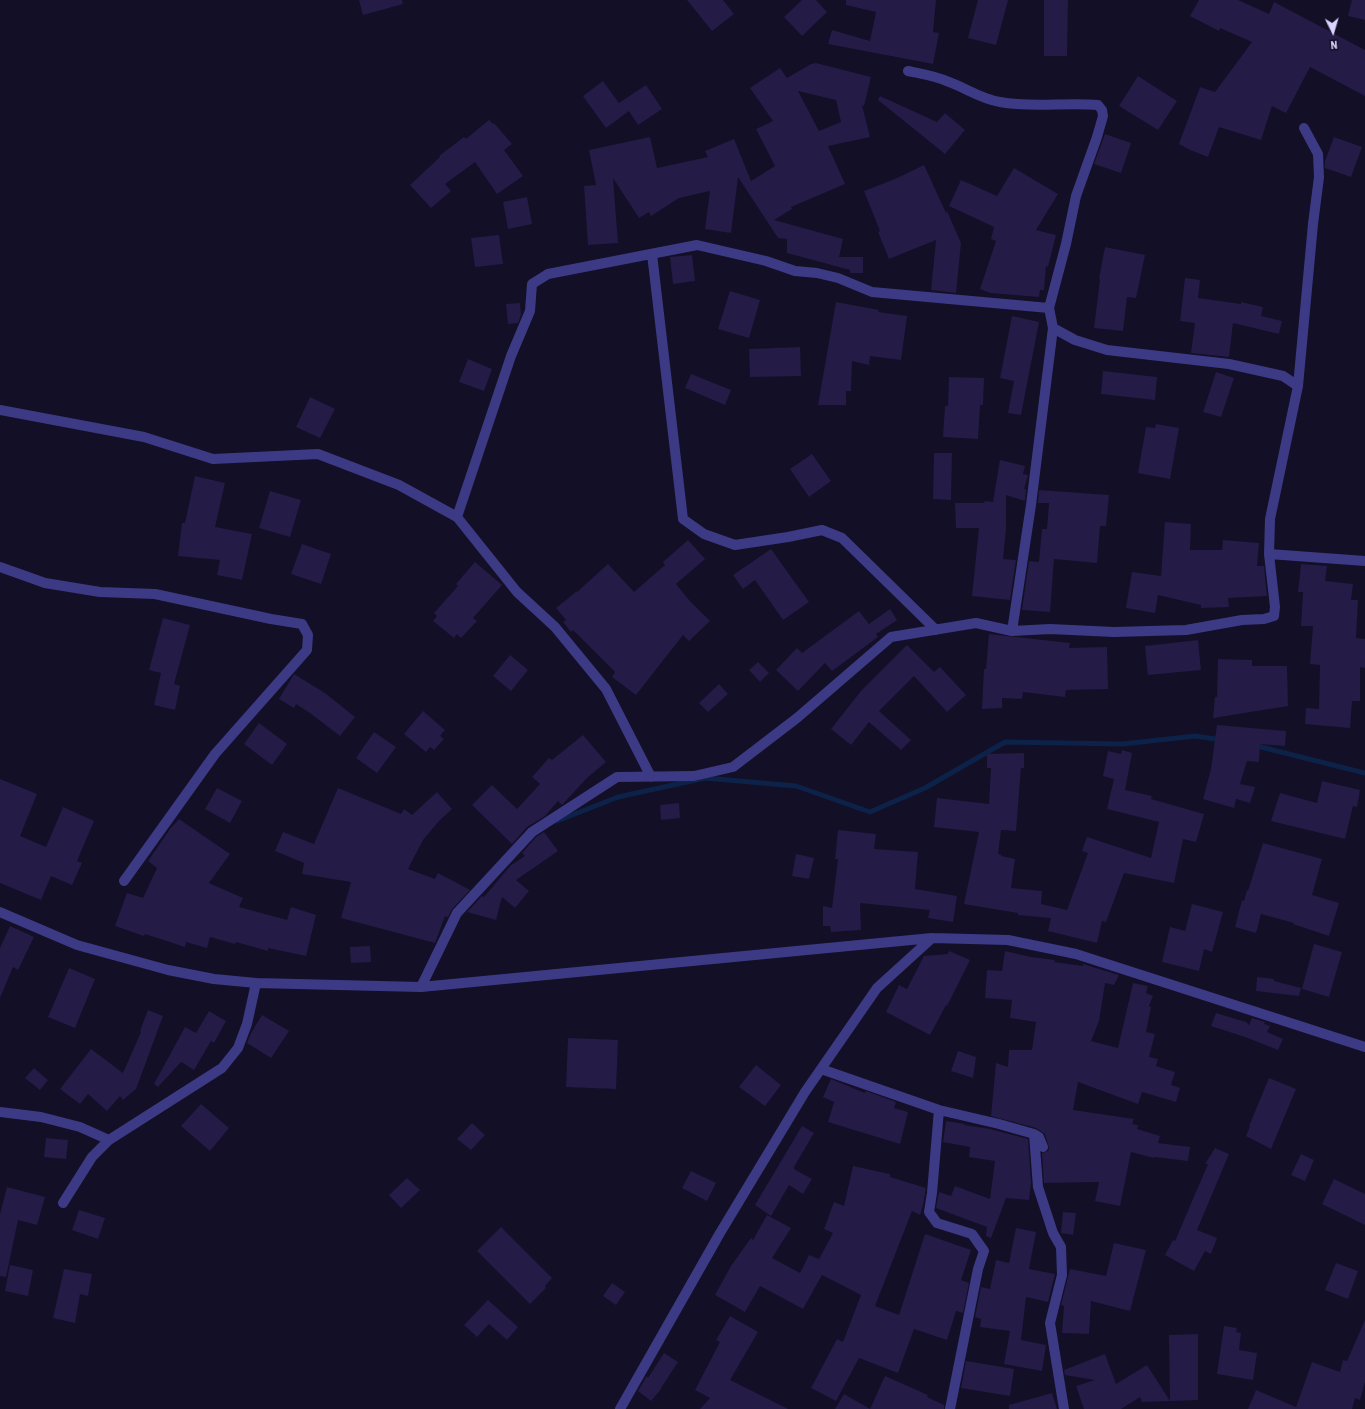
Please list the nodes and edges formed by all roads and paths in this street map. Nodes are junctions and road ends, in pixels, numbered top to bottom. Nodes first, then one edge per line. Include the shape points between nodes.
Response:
1 (908, 71) dead end
2 (1304, 128) dead end
3 (652, 254) junction
4 (1049, 308) junction
5 (1053, 328) junction
6 (1298, 386) junction
7 (0, 410) edge
8 (456, 517) junction
9 (1269, 554) junction
10 (1365, 561) edge
11 (0, 567) edge
12 (936, 630) junction
13 (1012, 631) junction
14 (651, 777) junction
15 (124, 881) dead end
16 (0, 912) edge
17 (932, 938) junction
18 (256, 983) junction
19 (421, 987) junction
20 (1365, 1047) edge
21 (821, 1069) junction
22 (939, 1110) junction
23 (0, 1112) edge
24 (1034, 1134) junction
25 (109, 1140) junction
26 (1043, 1147) dead end
27 (63, 1203) dead end
28 (620, 1409) edge
29 (950, 1409) edge
30 (1064, 1409) edge

1 - 4 street via 933,76 975,95 1000,102 1041,105 1093,104 1102,110 1097,137 1076,196
2 - 6 street via 1318,154 1319,177
3 - 4 street via 697,245 766,261 796,271 838,278 872,292
3 - 8 street via 548,274 532,284 530,311 511,356
3 - 12 street via 682,519 704,534 735,545 822,530 842,538
4 - 5 street
5 - 6 street via 1075,340 1107,350 1229,364 1283,376
5 - 13 street
6 - 9 street via 1270,519
7 - 8 street via 144,437 213,459 318,454 399,485
8 - 14 street via 517,592 555,627 606,689
9 - 10 street
9 - 13 street via 1275,607 1274,616 1264,619 1242,620 1186,630
11 - 15 street via 45,583 100,592 155,594 302,624 308,635 308,650 216,754
12 - 13 street via 976,623
12 - 14 street via 891,637 797,718 732,767 694,776
14 - 19 street via 617,777 532,832 457,913
16 - 18 street via 77,945 152,966 214,979
17 - 19 street
17 - 20 street via 1008,940 1076,954
17 - 21 street via 877,988
18 - 19 street
18 - 25 street via 247,1024 238,1048 222,1068
21 - 22 street
21 - 28 street via 720,1233
22 - 24 street
22 - 29 street via 929,1212 937,1223 972,1234 984,1251
23 - 25 street via 41,1117 80,1127
24 - 26 street via 1039,1137
24 - 30 street via 1038,1187 1053,1233 1061,1248 1062,1276 1050,1323
25 - 27 street via 92,1157

